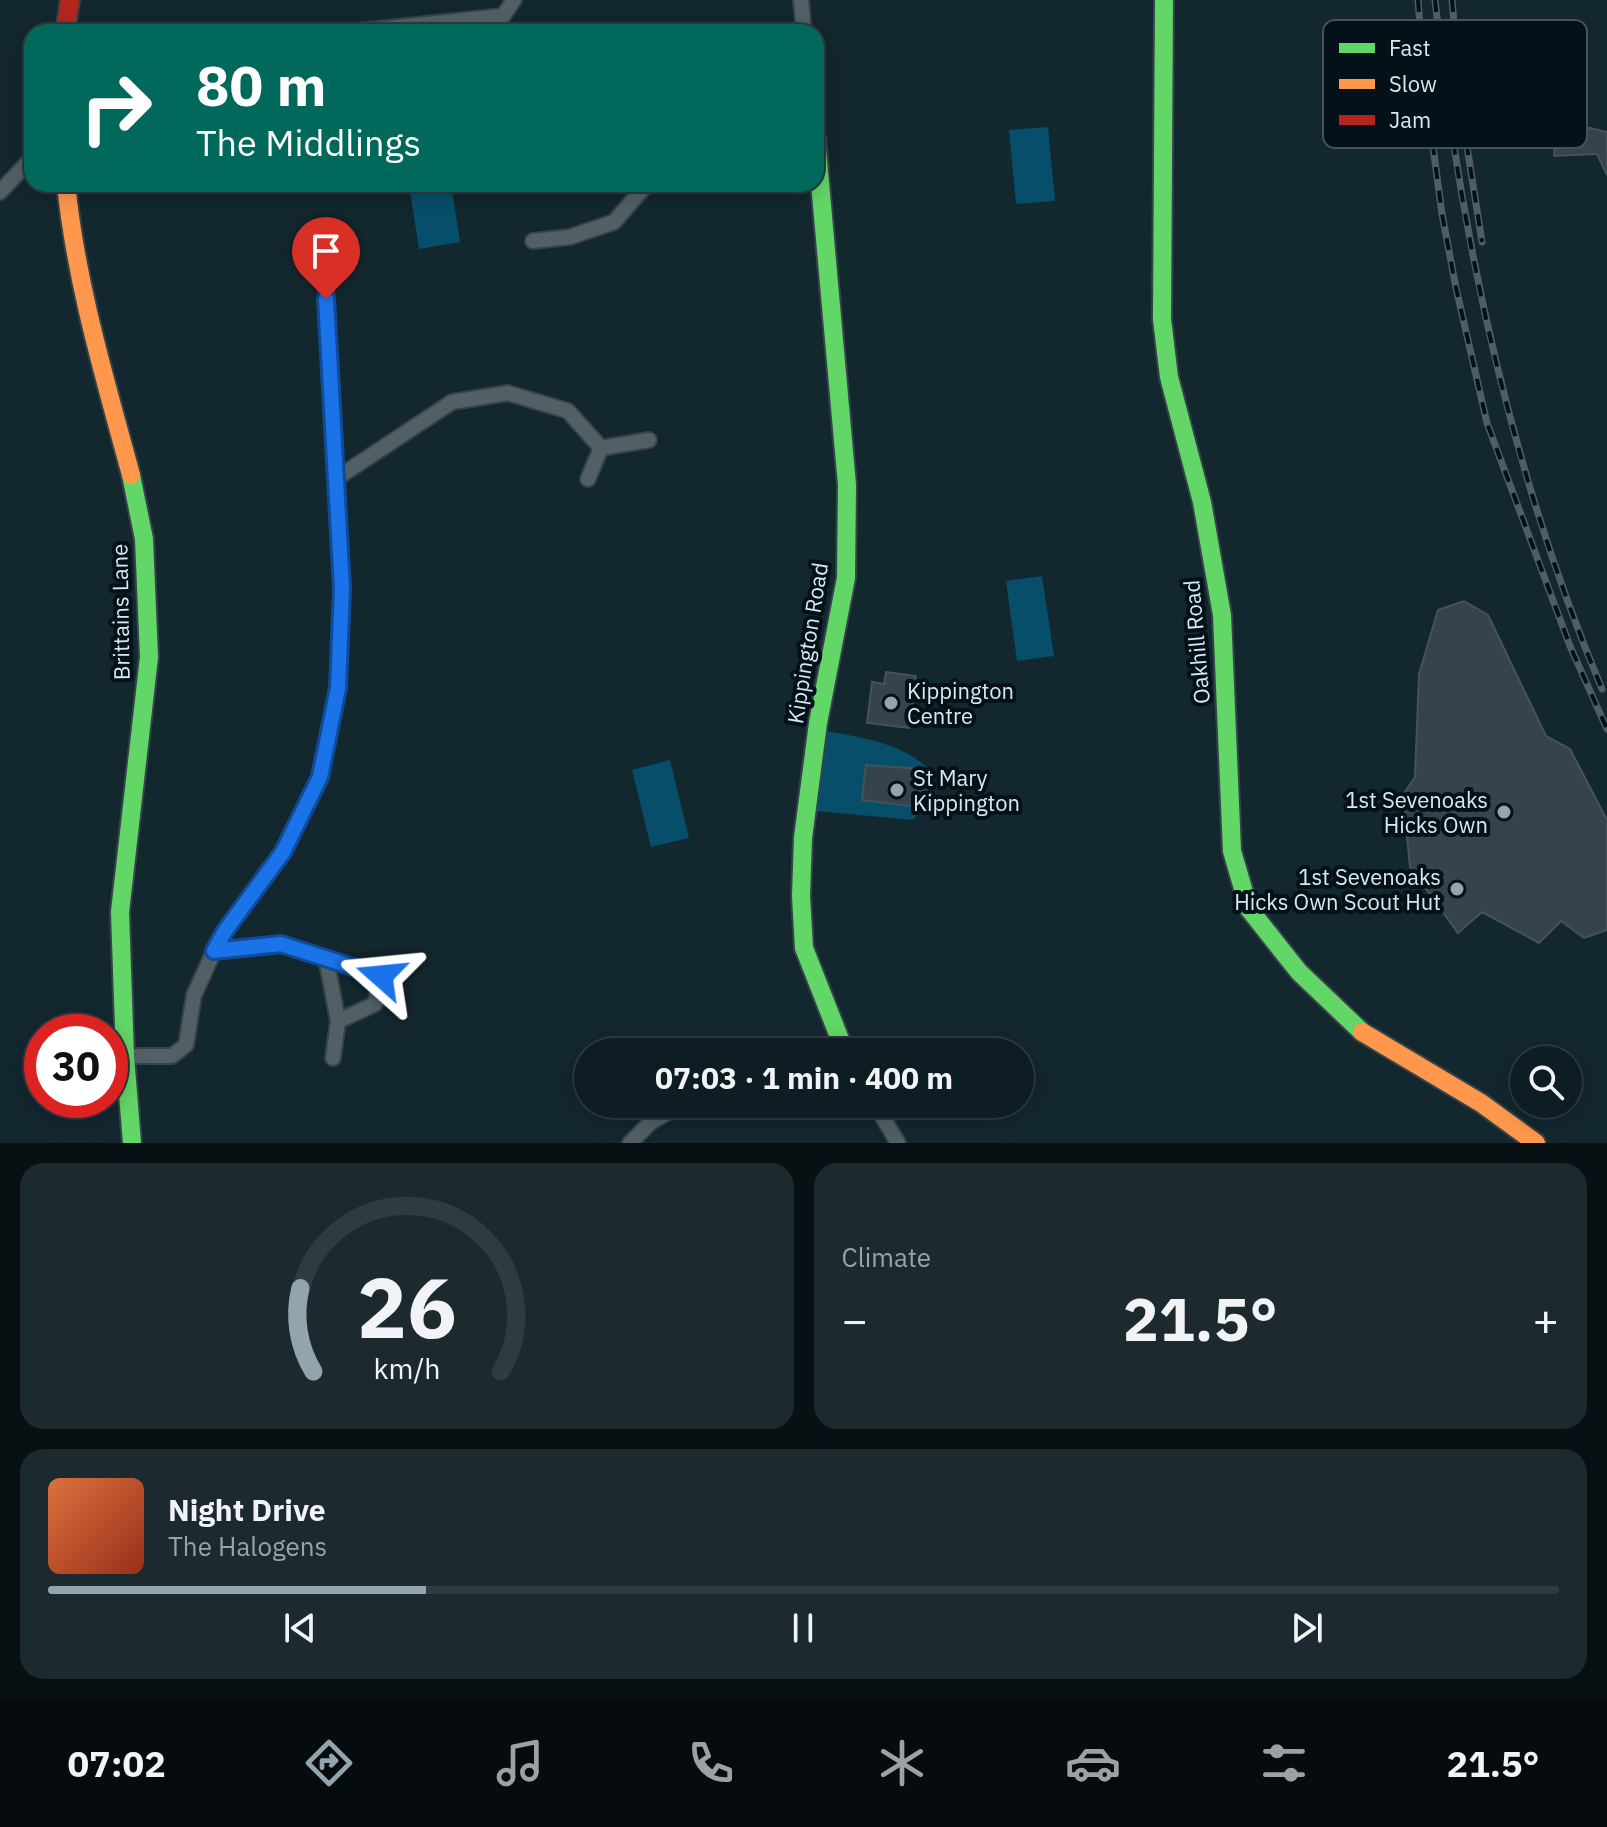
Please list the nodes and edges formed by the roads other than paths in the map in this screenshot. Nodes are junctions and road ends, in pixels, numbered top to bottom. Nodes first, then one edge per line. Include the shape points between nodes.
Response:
1 (70, 0) edge
2 (514, 0) edge
3 (801, 0) edge
4 (1164, 0) edge
5 (66, 24) edge
6 (426, 24) edge
7 (803, 24) edge
8 (24, 166) edge
9 (14, 177) junction
10 (24, 178) edge
11 (0, 192) edge
12 (63, 192) edge
13 (640, 192) edge
14 (821, 192) edge
15 (533, 241) dead end
16 (324, 248) dead end
17 (649, 440) dead end
18 (601, 448) junction
19 (337, 478) junction
20 (588, 479) dead end
21 (214, 951) junction
22 (326, 958) junction
23 (124, 1014) edge
24 (338, 1021) junction
25 (839, 1038) edge
26 (128, 1056) edge
27 (333, 1058) dead end
28 (128, 1093) edge
29 (658, 1118) edge
30 (883, 1118) edge
31 (132, 1143) edge
32 (630, 1143) edge
33 (898, 1143) edge
34 (1536, 1143) edge

1 - 5 street
2 - 6 street via 503,16
3 - 7 street
4 - 34 street, Oakhill Road via 1162,319 1169,377 1202,502 1222,615 1232,851 1249,909 1299,972 1358,1030 1481,1103
8 - 9 street
9 - 10 street
9 - 11 street
12 - 23 street, Brittains Lane via 144,539 149,657 120,912
13 - 15 street via 614,222 570,237
14 - 25 street, Kippington Road via 847,485 846,578 818,723 801,896 804,948
16 - 19 street
17 - 18 street
18 - 19 street via 568,411 508,393 452,402
18 - 20 street
19 - 21 street via 342,589 338,688 320,777 283,852
21 - 22 street via 281,944
21 - 26 street via 194,995 186,1045 172,1056
22 - 24 street
22 - 24 street via 381,976 375,1004
24 - 27 street
28 - 31 street, Brittains Lane
29 - 32 street
30 - 33 street

